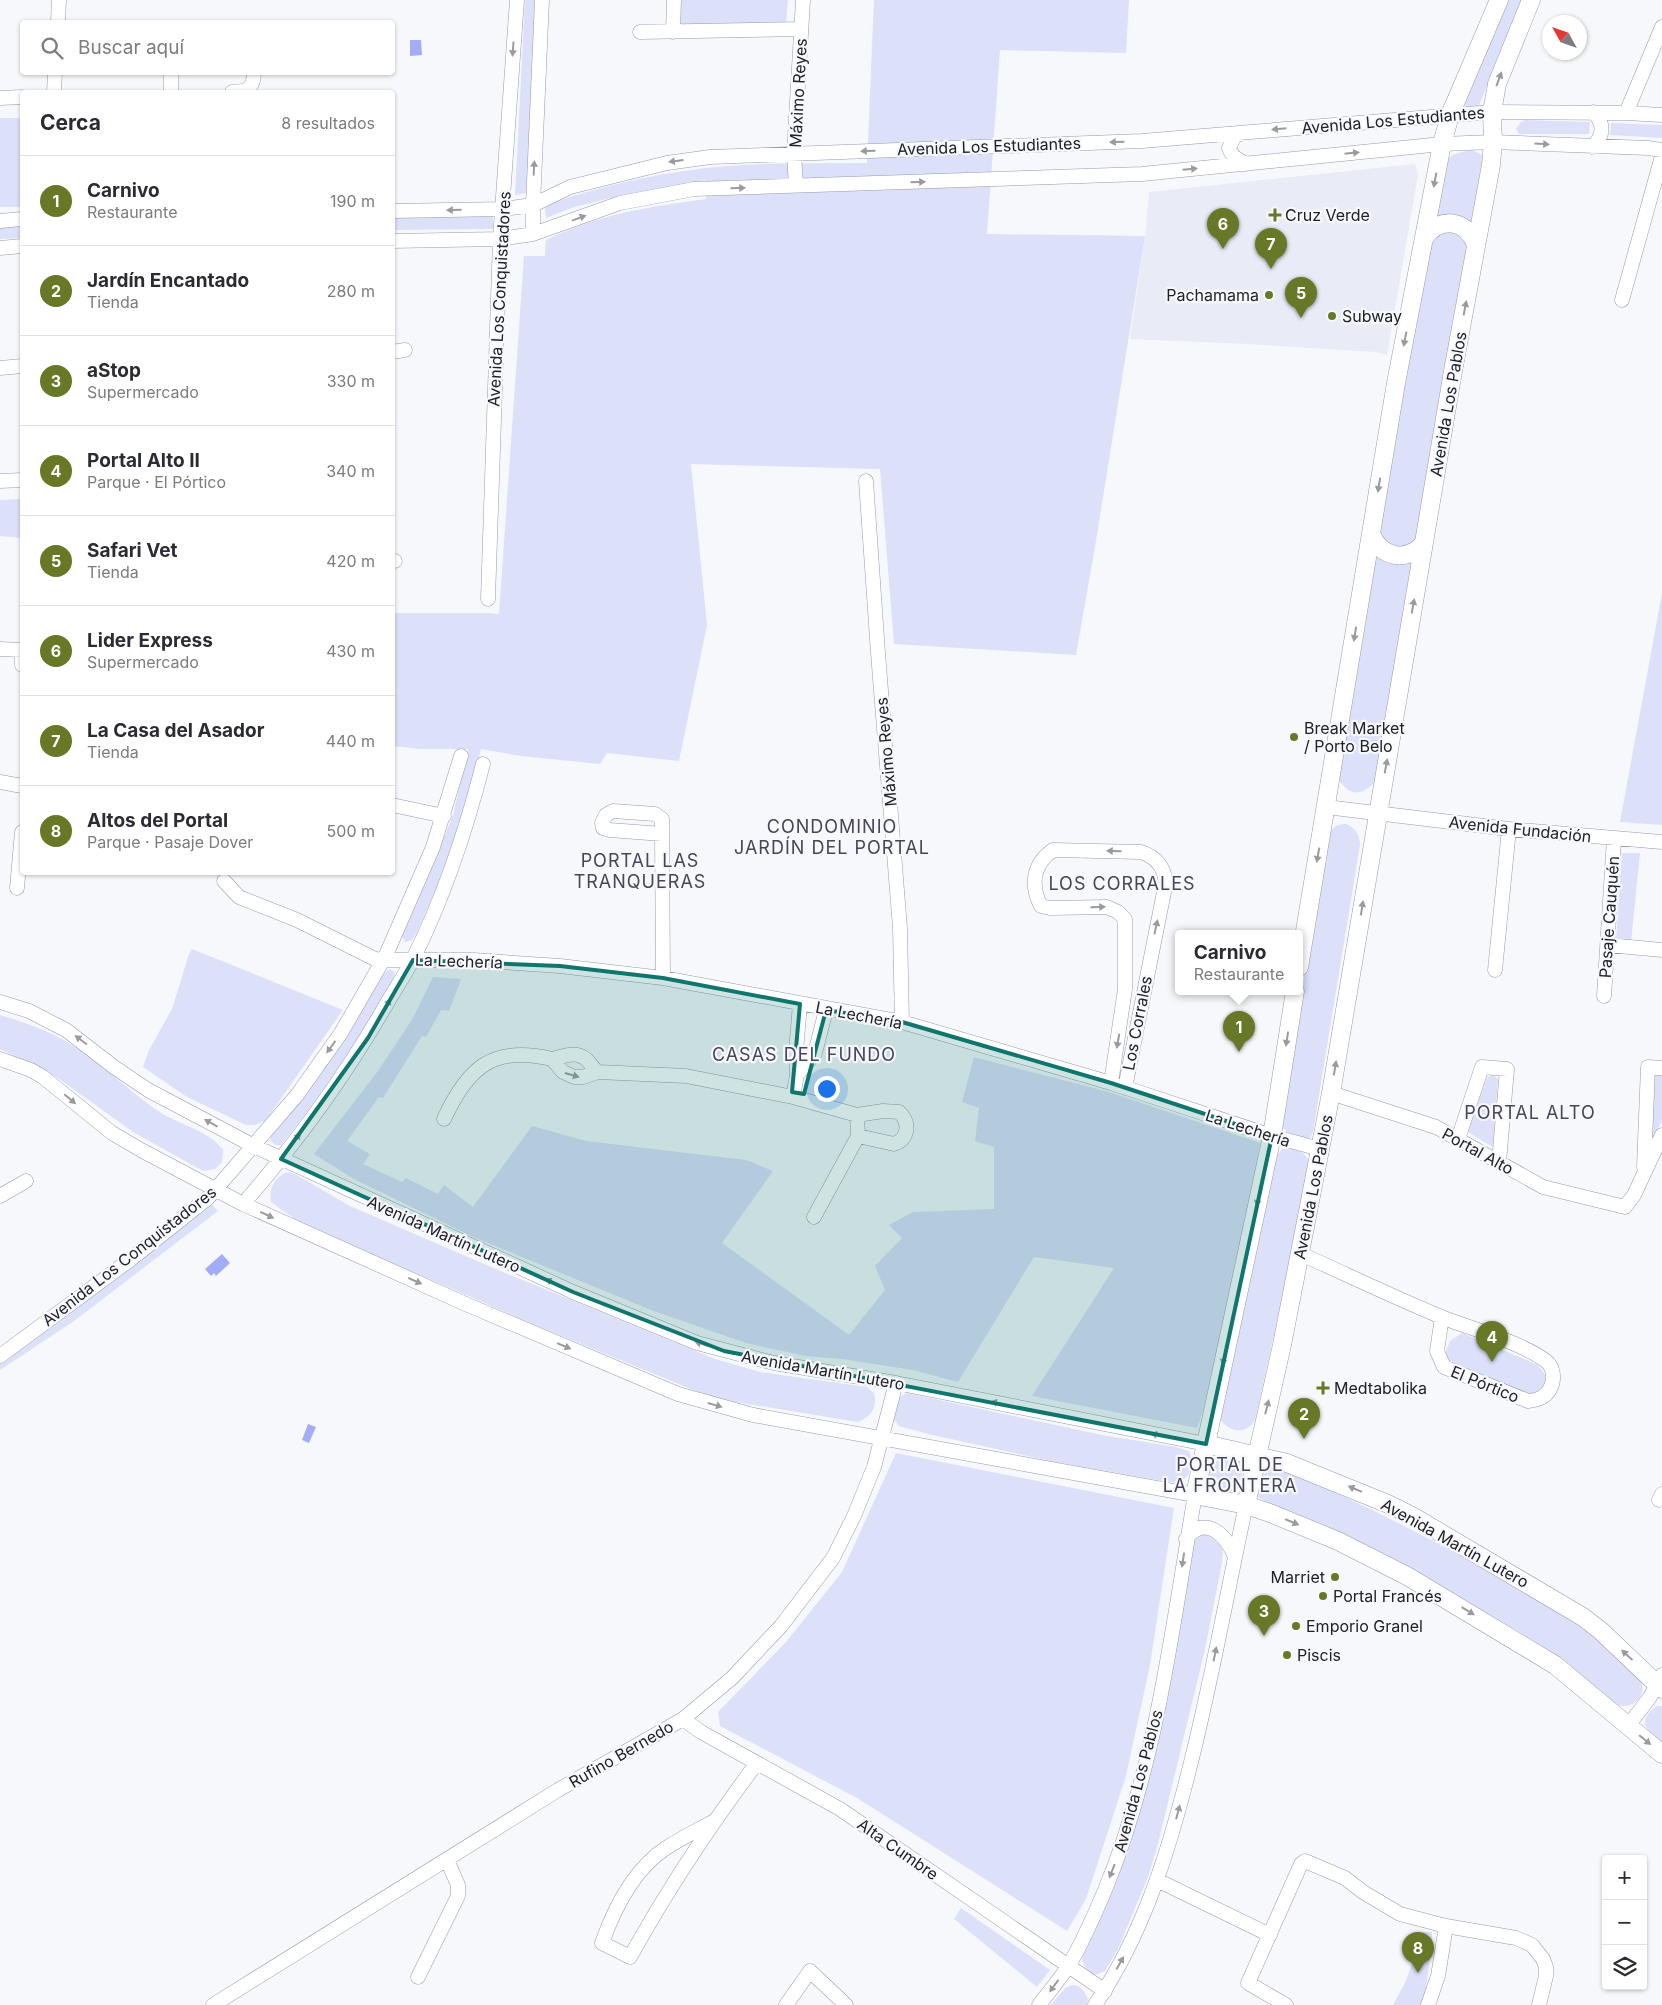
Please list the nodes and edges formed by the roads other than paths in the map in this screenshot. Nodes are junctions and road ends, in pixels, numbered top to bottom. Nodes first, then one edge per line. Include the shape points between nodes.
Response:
1 (59, 0) edge
2 (517, 0) edge
3 (542, 0) edge
4 (674, 0) edge
5 (803, 0) edge
6 (1499, 0) edge
7 (1531, 0) edge
8 (58, 20) edge
9 (1662, 27) edge
10 (801, 29) junction
11 (640, 32) dead end
12 (673, 32) junction
13 (55, 75) edge
14 (172, 75) edge
15 (254, 75) edge
16 (54, 90) edge
17 (171, 90) edge
18 (248, 90) edge
19 (20, 97) edge
20 (0, 98) edge
21 (1492, 112) junction
22 (1593, 112) junction
23 (1626, 112) junction
24 (1450, 115) junction
25 (1662, 115) edge
26 (1241, 133) junction
27 (1493, 142) junction
28 (1442, 144) junction
29 (1592, 147) junction
30 (1662, 150) edge
31 (794, 153) junction
32 (1662, 156) edge
33 (1246, 164) junction
34 (796, 186) junction
35 (533, 205) junction
36 (503, 209) junction
37 (395, 211) edge
38 (20, 219) edge
39 (0, 221) edge
40 (533, 234) junction
41 (1424, 238) junction
42 (500, 239) junction
43 (395, 241) edge
44 (20, 246) edge
45 (1476, 246) junction
46 (0, 248) edge
47 (1622, 300) dead end
48 (20, 366) edge
49 (0, 368) edge
50 (20, 480) edge
51 (0, 481) edge
52 (866, 481) dead end
53 (1371, 534) junction
54 (1424, 543) junction
55 (488, 599) dead end
56 (0, 649) edge
57 (20, 650) edge
58 (461, 756) dead end
59 (483, 764) dead end
60 (0, 782) edge
61 (20, 786) edge
62 (395, 806) edge
63 (1326, 807) junction
64 (1378, 814) junction
65 (444, 816) junction
66 (1509, 829) junction
67 (662, 834) dead end
68 (1614, 838) junction
69 (1662, 842) edge
70 (20, 854) edge
71 (224, 882) dead end
72 (17, 888) dead end
73 (1303, 943) edge
74 (1608, 945) junction
75 (1662, 950) edge
76 (1126, 957) junction
77 (1150, 957) junction
78 (383, 960) junction
79 (413, 960) junction
80 (1495, 970) dead end
81 (663, 978) junction
82 (1294, 995) edge
83 (1604, 996) dead end
84 (0, 1002) edge
85 (800, 1004) junction
86 (826, 1010) junction
87 (902, 1022) junction
88 (0, 1059) edge
89 (552, 1059) junction
90 (1662, 1068) edge
91 (598, 1072) junction
92 (797, 1076) junction
93 (1111, 1083) junction
94 (1125, 1088) junction
95 (1331, 1093) junction
96 (793, 1097) junction
97 (857, 1115) junction
98 (444, 1119) dead end
99 (858, 1136) junction
100 (1272, 1136) junction
101 (1662, 1136) edge
102 (1458, 1139) junction
103 (254, 1146) junction
104 (1320, 1149) junction
105 (281, 1159) junction
106 (1498, 1162) junction
107 (1644, 1173) junction
108 (26, 1181) dead end
109 (216, 1189) junction
110 (0, 1196) edge
111 (243, 1204) junction
112 (814, 1217) dead end
113 (1301, 1254) junction
114 (1442, 1317) junction
115 (0, 1356) edge
116 (896, 1383) junction
117 (882, 1438) junction
118 (1206, 1444) junction
119 (1256, 1454) junction
120 (1195, 1495) junction
121 (1246, 1505) junction
122 (1186, 1539) junction
123 (1235, 1557) junction
124 (1660, 1683) edge
125 (683, 1719) junction
126 (1628, 1726) junction
127 (1662, 1754) edge
128 (757, 1763) junction
129 (714, 1821) junction
130 (446, 1860) junction
131 (1157, 1880) junction
132 (1446, 1926) junction
133 (1270, 1935) junction
134 (1068, 1966) junction
135 (418, 1977) dead end
136 (1105, 1991) junction
137 (213, 2005) edge
138 (786, 2005) edge
139 (846, 2005) edge
140 (1039, 2005) edge
141 (1095, 2005) edge
142 (1286, 2005) edge
143 (1428, 2005) edge
144 (1539, 2005) edge

1 - 8 street
2 -> 36 street, Avenida Los Conquistadores
35 -> 3 street, Avenida Los Conquistadores
4 - 12 street
5 - 10 street, Máximo Reyes
6 - 24 main road
21 -> 7 main road, Avenida Los Pablos via 1497,84
9 - 23 street
10 - 12 street
10 - 31 street, Máximo Reyes
11 - 12 street
13 - 16 street
14 - 17 street
15 - 18 street via 254,83
19 - 20 street
21 - 22 street, Avenida Los Estudiantes
21 - 24 street, Avenida Los Estudiantes
21 - 27 main road, Avenida Los Pablos
22 - 23 street, Avenida Los Estudiantes
22 - 29 street via 1602,128
23 - 25 street, Avenida Los Estudiantes
24 -> 26 street, Avenida Los Estudiantes
24 - 28 main road
26 -> 31 street, Avenida Los Estudiantes via 1142,141
26 - 33 street via 1229,148 1237,159
27 - 28 street, Avenida Los Estudiantes
27 -> 29 street, Avenida Los Estudiantes
27 - 45 main road, Avenida Los Pablos
33 -> 28 street, Avenida Los Estudiantes
28 -> 41 main road
29 - 30 street, Avenida Los Estudiantes
31 - 34 street, Máximo Reyes
31 -> 35 street, Avenida Los Estudiantes via 667,162 570,187
32 - 47 street
34 -> 33 street, Avenida Los Estudiantes via 1142,174
40 -> 34 street, Avenida Los Estudiantes via 631,201 694,190
35 - 36 street, Avenida Los Estudiantes
35 - 40 street, Avenida Los Conquistadores
36 -> 37 street, Avenida Los Estudiantes
36 - 42 street, Avenida Los Conquistadores
38 - 39 street
40 - 42 street, Avenida Los Estudiantes
41 - 45 main road via 1440,225 1453,223 1466,229
41 -> 53 main road
42 - 43 street, Avenida Los Estudiantes
42 - 55 street, Avenida Los Conquistadores
44 - 46 street
54 -> 45 main road, Avenida Los Pablos
48 - 49 street
50 - 51 street
52 - 87 street, Máximo Reyes via 900,928
53 - 54 main road via 1382,550 1394,555 1414,552
53 -> 63 main road
64 -> 54 main road, Avenida Los Pablos
56 - 57 street
58 - 65 street, Avenida Los Conquistadores
59 - 79 street, Avenida Los Conquistadores via 457,855
60 - 61 street
62 - 65 street
63 - 64 street
63 -> 73 main road
64 - 66 street, Avenida Fundación
95 -> 64 main road, Avenida Los Pablos
65 - 78 street, Avenida Los Conquistadores via 434,847
66 - 68 street, Avenida Fundación
66 - 80 street
67 - 81 street
68 - 69 street, Avenida Fundación
68 - 74 street, Pasaje Cauquén
70 - 72 street
71 - 78 street via 239,897
74 - 75 street
74 - 83 street, Pasaje Cauquén
76 - 77 street, Los Corrales
77 -> 76 street, Los Corrales via 1166,881 1154,858 1141,852 1053,850 1037,867 1034,890 1041,906 1107,907 1118,912 1125,919
76 -> 93 street, Los Corrales via 1122,1021
77 - 94 street, Los Corrales
78 - 79 street, La Lechería
78 -> 103 street, Avenida Los Conquistadores via 341,1033 297,1095
79 - 81 street, La Lechería via 560,966
105 -> 79 street, Avenida Los Conquistadores via 368,1038
81 - 85 street, La Lechería
82 -> 100 main road, Avenida Los Pablos
103 -> 84 street, Avenida Martín Lutero via 148,1090 66,1030 28,1011
85 - 86 street, La Lechería
85 - 92 street
86 - 87 street, La Lechería
86 - 92 street via 814,1053
87 - 93 street, La Lechería
88 -> 109 street via 43,1077 112,1133
89 - 91 street via 578,1055
89 -> 91 street via 571,1077 583,1078
89 - 98 street via 511,1055 478,1068 456,1093
90 - 107 street via 1648,1067
91 - 96 street via 686,1076
92 - 96 street
93 - 94 street, La Lechería
94 - 100 street, La Lechería
95 - 102 street, Portal Alto via 1436,1127
95 - 104 main road, Avenida Los Pablos
96 - 97 street
97 - 99 street
97 - 99 street via 900,1112 907,1124 903,1139 894,1144
99 - 112 street
100 - 104 street, La Lechería
100 -> 118 main road, Avenida Los Pablos
101 - 107 street
102 - 106 street, Portal Alto
102 - 106 street via 1482,1067 1507,1068
103 - 105 street, Avenida Martín Lutero
103 - 109 street, Avenida Los Conquistadores
104 - 113 main road, Avenida Los Pablos
105 - 111 street, Avenida Los Conquistadores
116 -> 105 street, Avenida Martín Lutero via 774,1364 697,1343 573,1292
106 - 107 street, Portal Alto via 1543,1187 1625,1207
108 - 110 street
109 - 111 street
109 - 115 street, Avenida Los Conquistadores via 131,1259
111 -> 117 street via 678,1394 753,1415
113 - 114 street, El Pórtico
119 -> 113 main road, Avenida Los Pablos
114 - 114 street, El Pórtico via 1437,1351 1444,1367 1528,1401 1540,1399 1549,1391 1553,1380 1547,1362 1526,1350
116 - 117 street, Rufino Bernedo
118 -> 116 street, Avenida Martín Lutero
117 - 120 street
117 - 125 street, Rufino Bernedo via 864,1494 833,1558 758,1653
118 - 119 main road, Avenida Martín Lutero
118 - 120 main road, Avenida Los Pablos
119 - 121 main road, Avenida Los Pablos
124 -> 119 main road, Avenida Martín Lutero via 1583,1617 1412,1516 1338,1482
120 - 121 main road
120 - 122 street, Avenida Los Pablos
121 - 123 street, Avenida Los Pablos
121 -> 126 main road via 1338,1541 1452,1602 1555,1665
122 - 123 street via 1200,1529 1216,1530 1229,1542
122 -> 134 street, Avenida Los Pablos via 1156,1720 1134,1809 1103,1895
131 -> 123 street, Avenida Los Pablos via 1193,1754
124 - 126 street, Avenida Martín Lutero
125 - 128 street, Alta Cumbre
125 - 130 street, Rufino Bernedo via 558,1790
126 -> 127 main road
128 - 129 street
128 - 134 street, Alta Cumbre via 840,1809
129 - 129 street via 672,1884 630,1957 602,1943 629,1887 652,1860 665,1848
130 - 135 street via 458,1884 458,1896
130 - 137 street, Rufino Bernedo
131 - 133 street
136 -> 131 street, Avenida Los Pablos via 1136,1932
132 - 133 street via 1400,1914 1345,1878 1305,1861
132 - 143 street via 1438,1976
132 - 144 street via 1516,1938 1532,1945 1546,1967
133 - 142 street via 1248,1982
134 - 136 street, Alta Cumbre
134 -> 140 street, Avenida Los Pablos
136 - 141 street, Avenida Los Pablos
138 - 139 street via 810,1971

